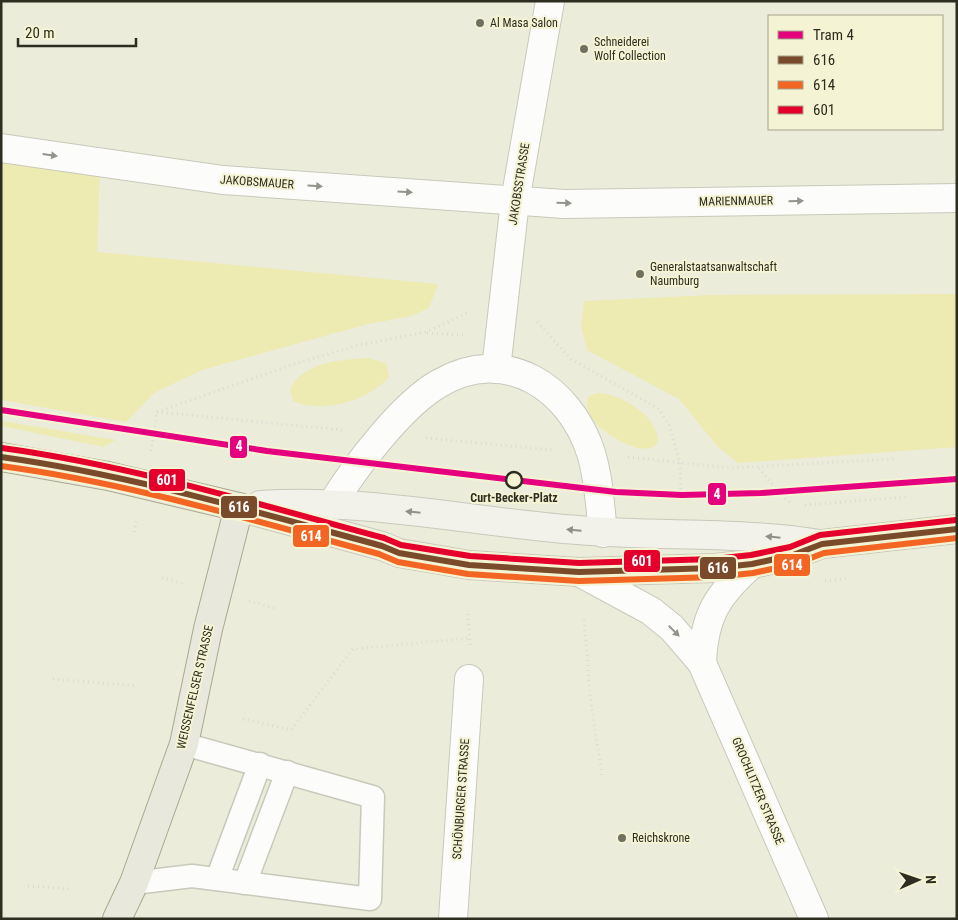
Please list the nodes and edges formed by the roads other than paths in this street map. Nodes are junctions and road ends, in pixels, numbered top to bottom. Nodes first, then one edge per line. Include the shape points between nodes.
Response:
1 (550, 1) edge
2 (1, 148) edge
3 (957, 198) edge
4 (515, 201) junction
5 (496, 369) junction
6 (1, 457) edge
7 (332, 504) junction
8 (239, 507) junction
9 (957, 529) edge
10 (603, 532) junction
11 (822, 544) junction
12 (752, 564) junction
13 (579, 572) junction
14 (702, 663) junction
15 (469, 678) dead end
16 (184, 744) junction
17 (260, 764) junction
18 (287, 772) junction
19 (217, 879) junction
20 (134, 883) junction
21 (246, 883) junction
22 (117, 919) edge
23 (453, 919) edge
24 (814, 919) edge

1 - 4 street, JAKOBSSTRASSE
2 -> 4 street, JAKOBSMAUER via 223,180
4 -> 3 street, MARIENMAUER via 564,204
4 - 5 street, JAKOBSSTRASSE
5 - 7 street via 453,376 425,392 360,463
5 - 10 street via 522,374 546,386 574,418 591,453
6 - 8 main road via 108,476
7 - 8 main road
10 -> 7 main road
8 - 13 main road via 430,559 469,565
8 - 16 main road, WEISSENFELSER STRASSE via 208,628
9 - 11 main road
11 -> 10 main road via 750,535
11 - 12 main road via 793,556
12 - 13 main road
12 - 14 street, GROCHLITZER STRASSE via 726,589 712,610 705,630
13 -> 14 street, GROCHLITZER STRASSE via 642,604 672,628
14 - 24 street, GROCHLITZER STRASSE
15 - 23 street, SCHÖNBURGER STRASSE
16 - 17 lane
16 - 20 main road, WEISSENFELSER STRASSE
17 - 18 lane
17 - 19 lane
18 - 21 lane
18 - 21 lane via 373,797 370,899
19 - 20 lane via 192,876
19 - 21 lane
20 - 22 main road, WEISSENFELSER STRASSE

